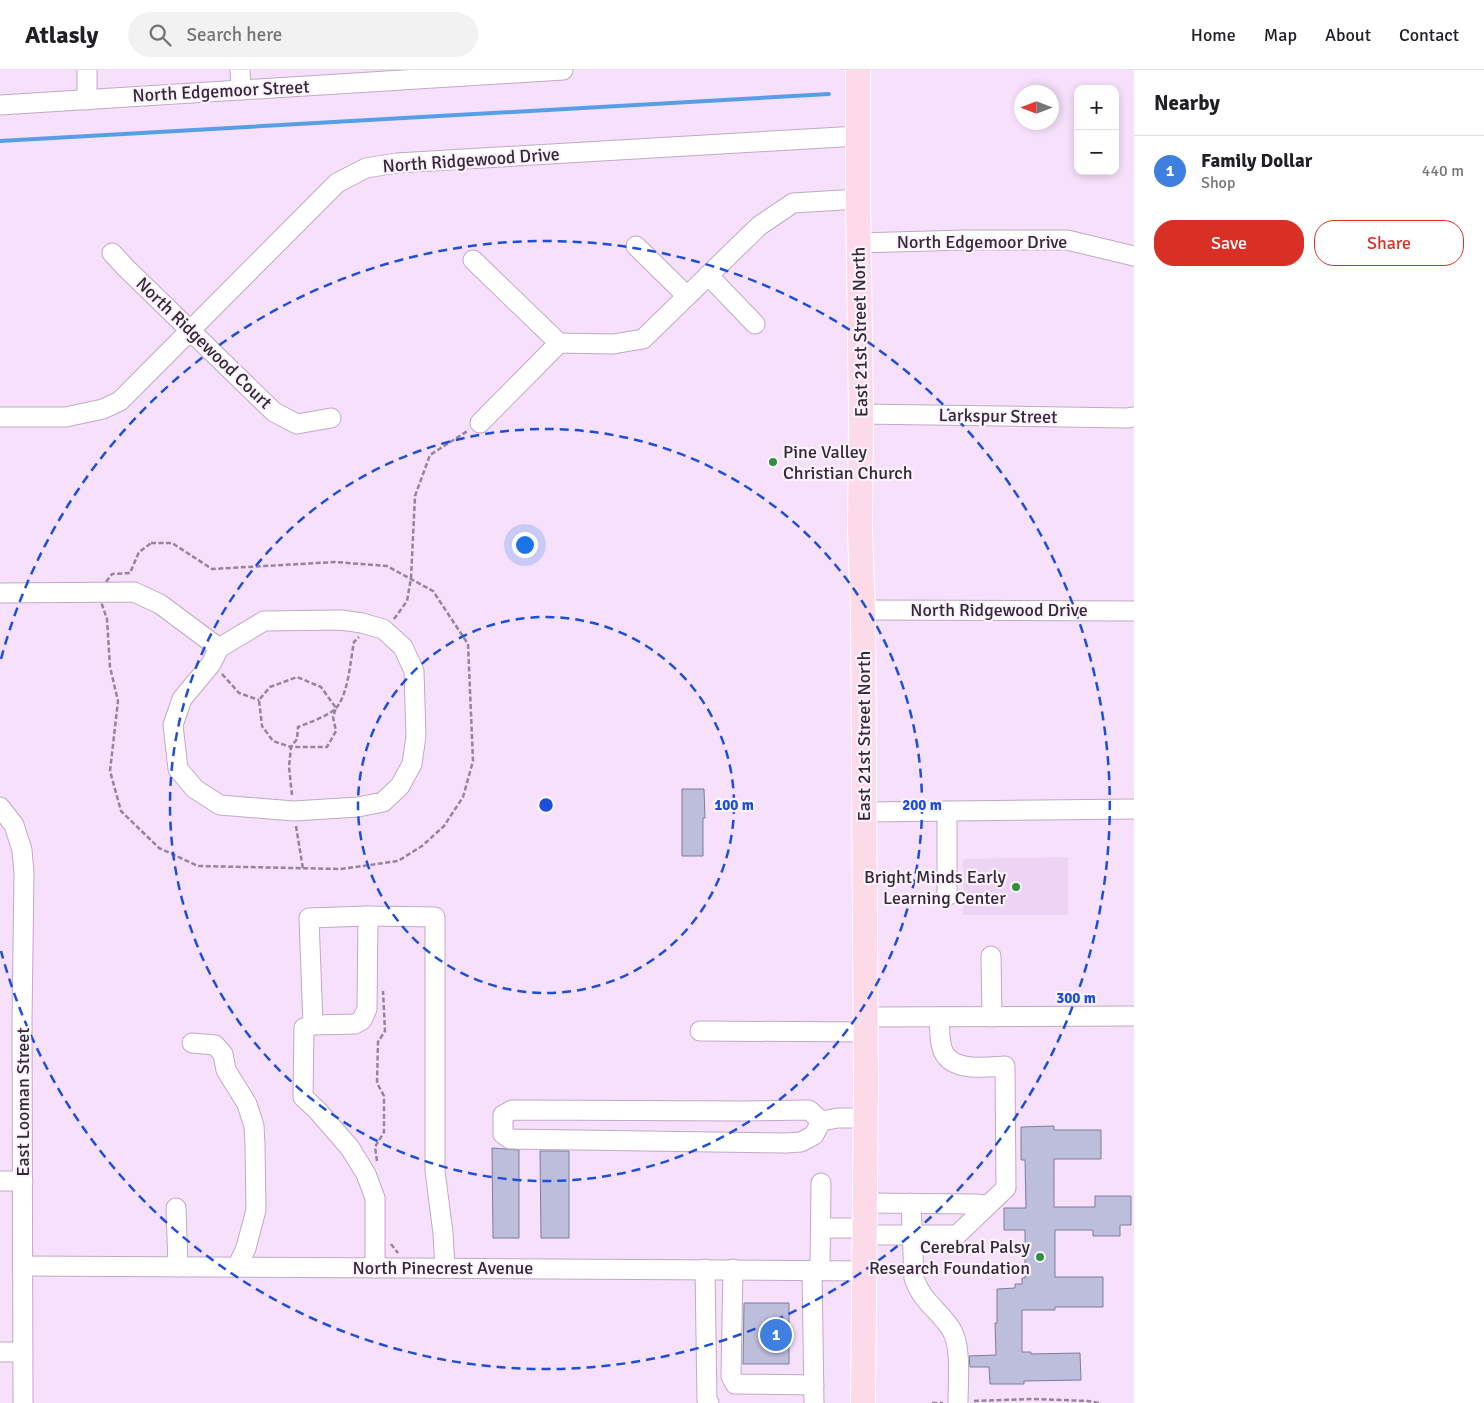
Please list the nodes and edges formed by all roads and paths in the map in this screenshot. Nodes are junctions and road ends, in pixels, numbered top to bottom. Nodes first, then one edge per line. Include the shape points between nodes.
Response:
1 (87, 70) edge
2 (240, 70) edge
3 (562, 70) edge
4 (858, 70) edge
5 (420, 75) edge
6 (241, 90) junction
7 (87, 100) junction
8 (0, 104) edge
9 (858, 136) junction
10 (858, 199) junction
11 (858, 243) junction
12 (636, 246) dead end
13 (112, 253) dead end
14 (1134, 256) edge
15 (473, 260) dead end
16 (708, 275) junction
17 (687, 296) junction
18 (756, 324) dead end
19 (190, 331) junction
20 (559, 343) junction
21 (861, 414) junction
22 (0, 417) edge
23 (1134, 417) edge
24 (331, 418) dead end
25 (480, 423) joint
26 (0, 593) edge
27 (863, 610) junction
28 (1134, 610) edge
29 (383, 629) junction
30 (366, 638) dead end
31 (215, 656) junction
32 (259, 700) junction
33 (336, 708) junction
34 (291, 747) junction
35 (0, 807) edge
36 (1134, 809) edge
37 (294, 811) junction
38 (947, 811) junction
39 (864, 812) junction
40 (303, 869) dead end
41 (947, 896) dead end
42 (368, 916) junction
43 (991, 956) dead end
44 (380, 987) dead end
45 (1134, 1016) edge
46 (939, 1017) junction
47 (992, 1017) junction
48 (313, 1024) junction
49 (866, 1024) junction
50 (700, 1031) dead end
51 (192, 1043) dead end
52 (866, 1118) junction
53 (821, 1120) junction
54 (377, 1166) dead end
55 (0, 1181) edge
56 (23, 1181) junction
57 (821, 1183) dead end
58 (864, 1203) junction
59 (911, 1203) junction
60 (988, 1205) junction
61 (176, 1208) dead end
62 (821, 1228) junction
63 (864, 1231) junction
64 (912, 1235) junction
65 (386, 1239) dead end
66 (401, 1256) dead end
67 (23, 1266) junction
68 (178, 1267) junction
69 (237, 1267) junction
70 (376, 1268) junction
71 (445, 1268) junction
72 (705, 1269) junction
73 (733, 1269) junction
74 (816, 1270) junction
75 (864, 1271) junction
76 (0, 1352) edge
77 (23, 1352) junction
78 (814, 1394) edge
79 (958, 1402) edge
80 (23, 1403) edge
81 (709, 1403) edge
82 (863, 1403) edge
83 (932, 1403) edge
84 (1099, 1403) edge

1 - 7 street
2 - 6 street
3 - 5 street, North Edgemoor Street
4 - 9 main road, East 21st Street North
5 - 6 street, North Edgemoor Street
6 - 7 street, North Edgemoor Street
7 - 8 street, North Edgemoor Street
9 - 10 main road, East 21st Street North
9 - 19 street, North Ridgewood Drive via 397,163 366,168 338,183
10 - 11 main road, East 21st Street North
10 - 16 street via 793,203 759,226
11 - 14 street, North Edgemoor Drive via 1067,240
11 - 21 main road, East 21st Street North
12 - 17 street
13 - 19 street, North Ridgewood Court
15 - 20 street
16 - 17 street
16 - 18 street
17 - 20 street via 642,339 613,344
19 - 22 street, North Ridgewood Drive via 120,401 103,409 66,417
19 - 24 street, North Ridgewood Court via 274,412 297,424
20 - 25 street
21 - 23 street, Larkspur Street
21 - 27 main road, East 21st Street North
25 - 29 path via 430,455 415,496 407,601 396,618
26 - 31 street via 134,592 160,604
27 - 28 street, North Ridgewood Drive
27 - 39 main road, East 21st Street North
29 - 31 street via 342,620 264,620
29 - 37 street via 404,647 414,671 416,736 412,764 400,786 383,802
30 - 33 path via 360,636 354,642 345,688
31 - 32 path via 217,668 239,692
31 - 37 street via 182,699 172,725 178,769 195,789 220,805
32 - 33 path via 270,686 297,677 321,686
32 - 34 path via 262,726 272,741
33 - 34 path via 298,727 297,739
33 - 34 path via 333,717 336,731 327,747
34 - 37 path via 289,767
35 - 56 street, East Looman Street via 14,825 22,850 24,873
36 - 38 street
37 - 40 path
38 - 39 street
38 - 41 street
39 - 49 main road, East 21st Street North
42 - 48 street via 367,1009 362,1020 355,1024
42 - 48 street via 309,918
42 - 71 street via 435,917 435,1171
43 - 47 street
44 - 54 path via 384,992 385,1031 378,1042 376,1083 384,1096 384,1132 375,1147
45 - 47 street
46 - 47 street
46 - 49 street
46 - 60 street via 942,1050 946,1058 963,1066 1005,1066 1006,1188
48 - 70 street via 304,1028 303,1097 350,1148 366,1174 375,1198
49 - 50 street
49 - 52 main road, East 21st Street North
51 - 69 street via 215,1045 223,1054 226,1070 247,1104 254,1126 256,1210 246,1248
52 - 53 street
52 - 58 main road, East 21st Street North
53 - 53 street via 814,1135 801,1142 786,1143 510,1139 504,1134 504,1115 512,1110 808,1110
55 - 56 street
56 - 67 street, East Looman Street
57 - 62 street
58 - 59 street
58 - 63 main road, East 21st Street North
59 - 60 street
59 - 64 street
60 - 64 street via 957,1235
61 - 68 street
62 - 63 street
62 - 74 street
63 - 64 street
63 - 75 main road, East 21st Street North
64 - 79 street via 914,1278 918,1289 942,1316 956,1342
65 - 66 path
67 - 68 street, North Pinecrest Avenue
67 - 77 street, East Looman Street
68 - 69 street, North Pinecrest Avenue
69 - 70 street, North Pinecrest Avenue
70 - 71 street, North Pinecrest Avenue
71 - 72 street, North Pinecrest Avenue
72 - 73 street, North Pinecrest Avenue
72 - 81 street
73 - 74 street, North Pinecrest Avenue
73 - 78 street via 731,1376 736,1384
74 - 75 street, North Pinecrest Avenue
74 - 78 street
75 - 82 main road, East 21st Street North
76 - 77 street
77 - 80 street, East Looman Street
79 - 83 path
79 - 84 path via 1034,1398

